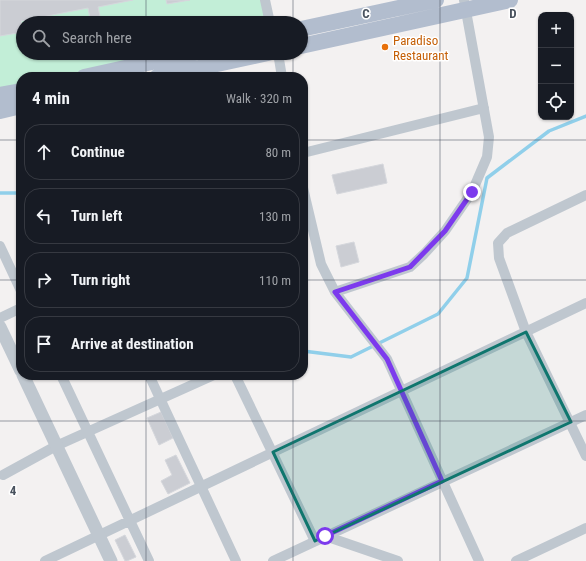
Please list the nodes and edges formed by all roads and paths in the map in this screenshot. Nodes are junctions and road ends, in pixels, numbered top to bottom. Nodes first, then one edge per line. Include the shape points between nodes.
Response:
1 (265, 0) edge
2 (436, 0) edge
3 (510, 0) edge
4 (465, 5) edge
5 (268, 16) edge
6 (308, 27) edge
7 (308, 44) edge
8 (179, 60) edge
9 (225, 60) edge
10 (279, 60) edge
11 (158, 71) edge
12 (146, 72) edge
13 (281, 72) edge
14 (16, 92) edge
15 (0, 95) edge
16 (16, 107) edge
17 (484, 108) junction
18 (0, 111) edge
19 (308, 152) edge
20 (586, 195) edge
21 (308, 210) edge
22 (0, 246) edge
23 (16, 280) edge
24 (335, 292) junction
25 (586, 303) edge
26 (16, 310) edge
27 (0, 318) edge
28 (0, 327) edge
29 (526, 332) junction
30 (16, 361) edge
31 (25, 380) edge
32 (63, 380) edge
33 (151, 380) edge
34 (203, 380) edge
35 (237, 380) edge
36 (402, 391) junction
37 (160, 400) junction
38 (586, 415) edge
39 (571, 422) junction
40 (88, 432) junction
41 (56, 446) junction
42 (273, 452) junction
43 (586, 456) edge
44 (3, 475) dead end
45 (442, 481) junction
46 (200, 487) junction
47 (130, 521) junction
48 (586, 528) edge
49 (99, 535) junction
50 (325, 536) junction
51 (315, 541) junction
52 (45, 561) edge
53 (111, 561) edge
54 (149, 561) edge
55 (236, 561) edge
56 (273, 561) edge
57 (398, 561) edge
58 (478, 561) edge
59 (516, 561) edge

1 - 5 street
2 - 6 main road
3 - 4 main road
4 - 7 main road
4 - 17 street
8 - 11 main road
9 - 11 main road
10 - 13 street
11 - 12 main road
14 - 15 main road
16 - 18 main road
17 - 19 street
17 - 24 street via 489,137 487,157 472,192 445,231 410,267
20 - 29 street via 507,233 498,243 499,258
21 - 24 street via 320,264
22 - 23 street
24 - 36 street via 387,359
25 - 29 street
26 - 27 street
28 - 30 street
29 - 36 street
29 - 39 street
31 - 41 street
32 - 40 street
33 - 37 street
34 - 37 street
35 - 42 street
36 - 42 street
36 - 45 street
37 - 40 street
37 - 46 street
38 - 39 street
39 - 43 street
39 - 45 street
40 - 41 street
40 - 47 street
41 - 44 street
41 - 49 street
42 - 46 street
42 - 51 street
45 - 50 street
45 - 58 street
46 - 47 street
46 - 55 street
47 - 49 street
47 - 54 street
48 - 59 street
49 - 52 street
49 - 53 street
50 - 51 street
50 - 57 street
51 - 56 street

